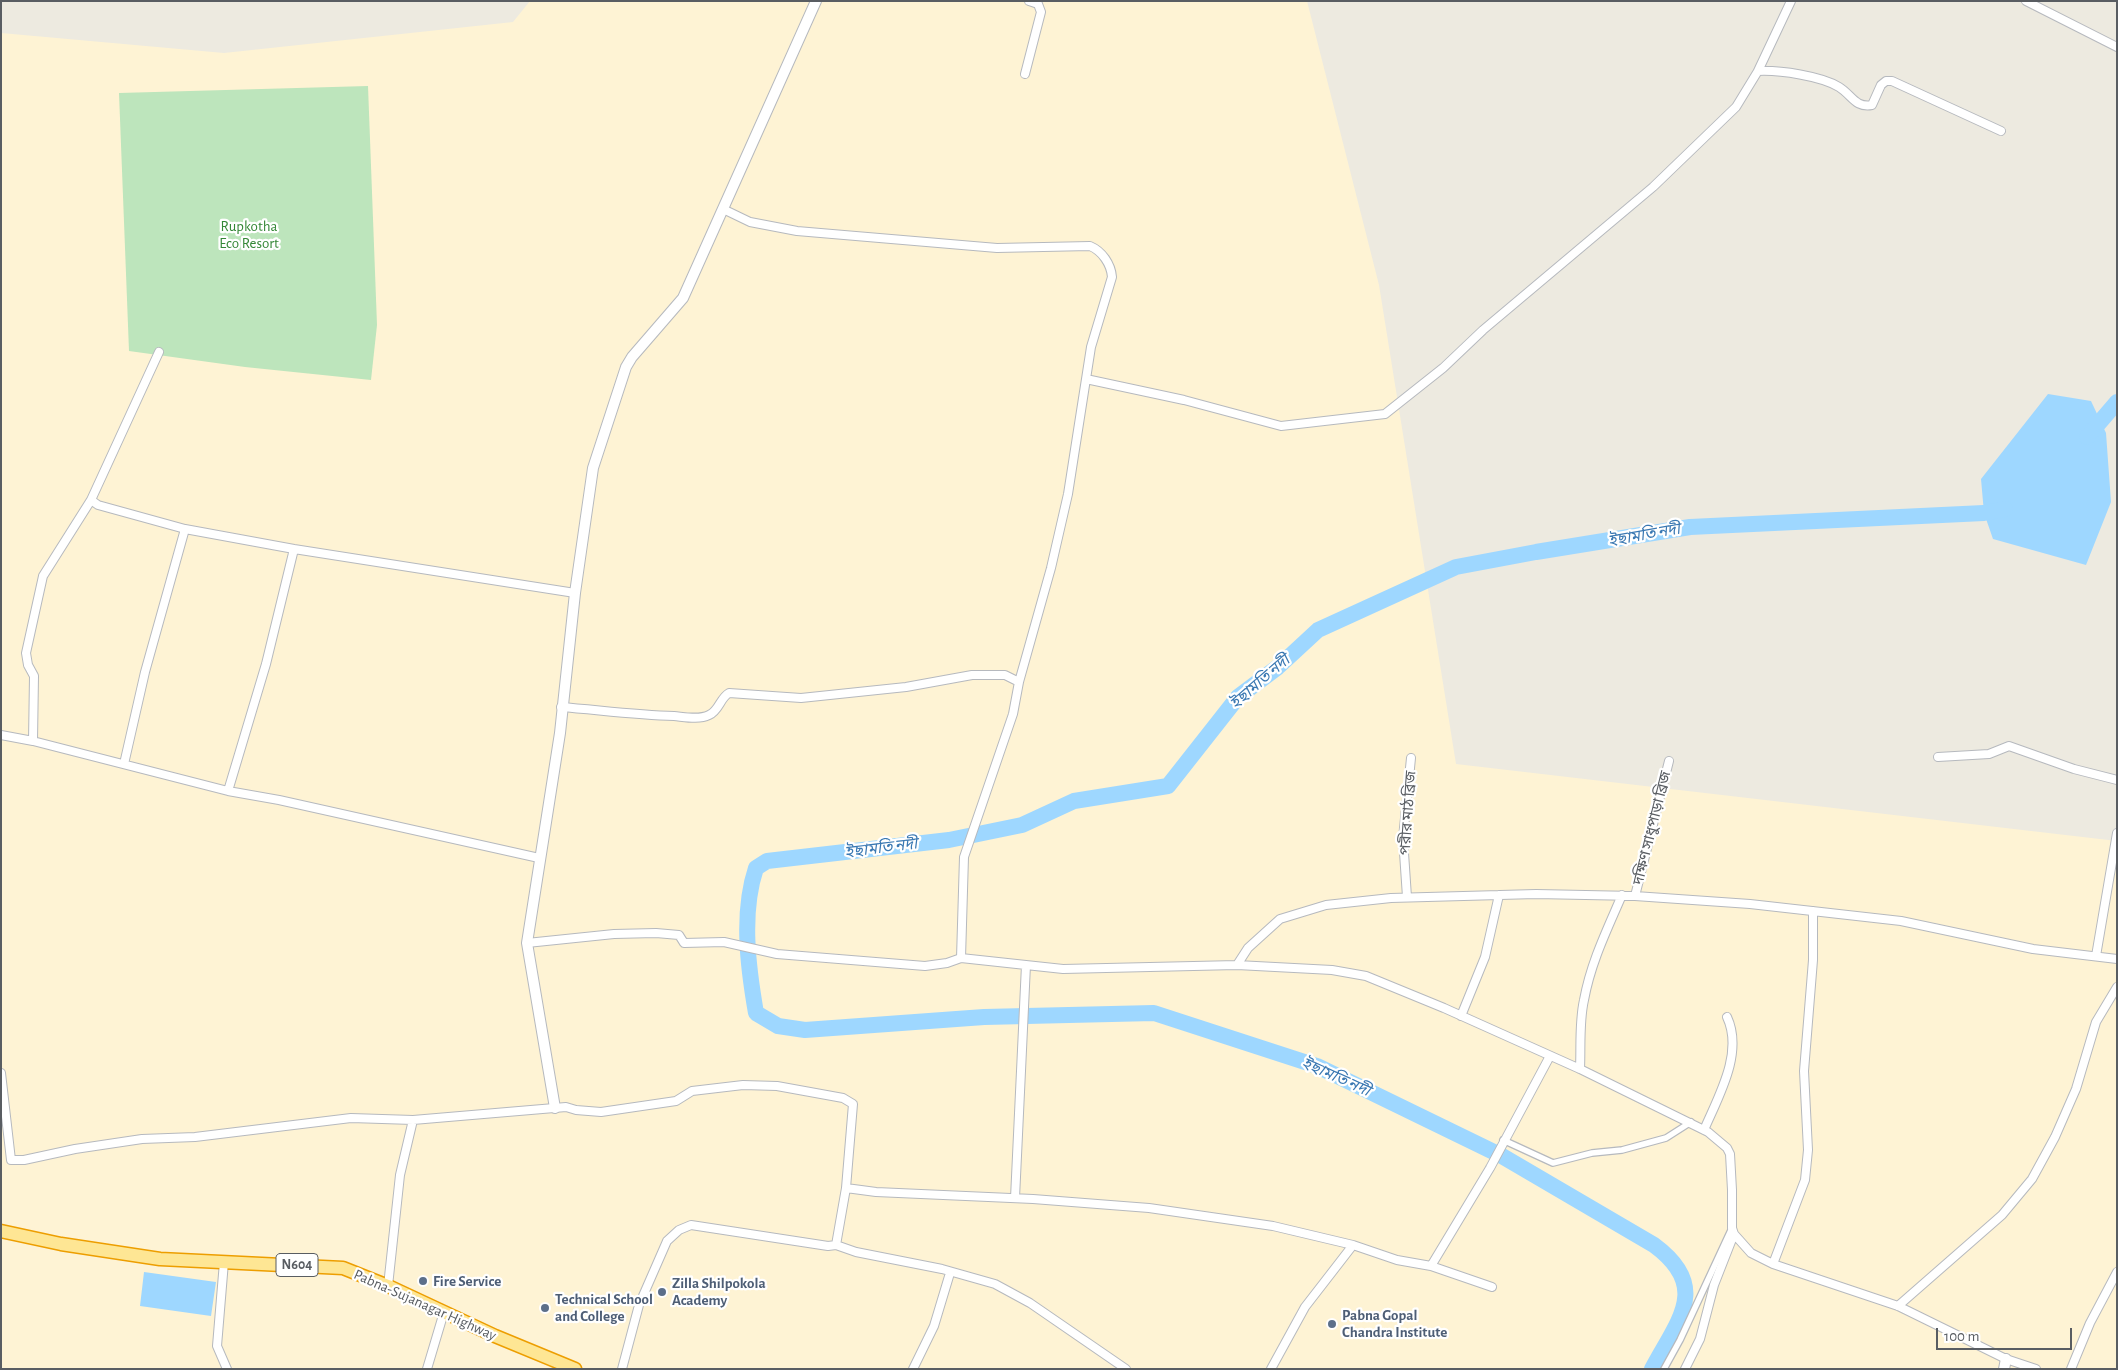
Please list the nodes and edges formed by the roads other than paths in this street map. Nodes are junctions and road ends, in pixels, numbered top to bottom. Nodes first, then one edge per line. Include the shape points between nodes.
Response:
1 (816, 1) edge
2 (1029, 1) edge
3 (1791, 1) edge
4 (2026, 1) edge
5 (2117, 47) edge
6 (1758, 71) junction
7 (1025, 74) dead end
8 (2001, 130) dead end
9 (724, 209) junction
10 (159, 352) dead end
11 (1086, 379) junction
12 (91, 500) junction
13 (185, 529) junction
14 (294, 549) junction
15 (575, 593) junction
16 (1019, 682) junction
17 (561, 707) junction
18 (1, 735) edge
19 (33, 741) junction
20 (1938, 757) dead end
21 (1411, 758) dead end
22 (1669, 761) dead end
23 (124, 764) junction
24 (2117, 780) edge
25 (228, 791) junction
26 (2117, 833) edge
27 (539, 858) junction
28 (1498, 895) junction
29 (1622, 895) junction
30 (1635, 896) junction
31 (1407, 897) junction
32 (1813, 911) junction
33 (527, 943) junction
34 (2096, 956) junction
35 (961, 958) junction
36 (2117, 959) edge
37 (1026, 965) junction
38 (1237, 965) junction
39 (2117, 987) edge
40 (1462, 1016) junction
41 (1727, 1017) dead end
42 (1550, 1056) junction
43 (1580, 1069) junction
44 (1, 1073) edge
45 (555, 1108) junction
46 (413, 1120) junction
47 (1690, 1122) junction
48 (1704, 1130) junction
49 (1503, 1140) junction
50 (11, 1160) junction
51 (1, 1163) edge
52 (846, 1188) junction
53 (1015, 1198) junction
54 (1, 1231) edge
55 (1733, 1231) junction
56 (836, 1245) junction
57 (1353, 1245) junction
58 (224, 1262) junction
59 (1773, 1264) junction
60 (1432, 1266) junction
61 (2117, 1272) edge
62 (950, 1273) junction
63 (388, 1286) junction
64 (1492, 1287) dead end
65 (1898, 1306) junction
66 (444, 1312) junction
67 (2005, 1364) edge
68 (227, 1369) edge
69 (427, 1369) edge
70 (575, 1369) edge
71 (622, 1369) edge
72 (913, 1369) edge
73 (1126, 1369) edge
74 (1271, 1369) edge
75 (1664, 1369) edge
76 (1685, 1369) edge
77 (2036, 1369) edge
78 (2071, 1369) edge

1 - 9 street
2 - 7 street via 1038,4 1040,12
3 - 6 street
4 - 5 street
6 - 8 street via 1791,72 1828,82 1865,106 1872,105 1881,85 1892,81
6 - 11 street via 1736,107 1654,187 1385,414 1281,426 1184,400
9 - 11 street via 750,222 797,231 997,248 1096,248 1111,268 1112,277 1091,347
9 - 15 street via 682,298 626,367 593,468
10 - 12 street
11 - 16 street via 1068,494
12 - 13 street via 98,505
12 - 19 street via 43,576 26,653 34,676
13 - 14 street
13 - 23 street via 145,672
14 - 15 street
14 - 25 street via 266,664
15 - 17 street
16 - 17 street via 1005,675 972,675 906,687 801,698 729,693 710,715 698,717
16 - 35 street via 1013,714 964,857
17 - 27 street via 560,733
18 - 19 street
19 - 23 street
20 - 24 street via 1990,754 2009,746
21 - 31 street, পরীর মাঠ ব্রিজ via 1403,838
22 - 30 street, দক্ষিণ সাধুপাড়া ব্রিজ
23 - 25 street
25 - 27 street
26 - 34 street
27 - 33 street
28 - 29 street
28 - 31 street
28 - 40 street via 1485,957
29 - 30 street
29 - 43 street via 1599,945 1583,1002
30 - 32 street
31 - 38 street via 1326,905 1280,919 1248,948
32 - 34 street via 1901,921 2033,949
32 - 59 street via 1813,960 1804,1071 1808,1150 1804,1180
33 - 35 street via 656,932 679,935 684,943 724,942 777,954 925,966
33 - 45 street
34 - 36 street
35 - 37 street
37 - 38 street via 1114,970
37 - 53 street
38 - 40 street via 1322,969 1366,976
39 - 65 street via 2096,1022 2076,1089 2032,1179 2002,1215
40 - 42 street
41 - 48 street via 1731,1027 1731,1057
42 - 43 street
42 - 49 street
43 - 47 street
44 - 50 street
45 - 46 street
45 - 52 street via 601,1112 676,1100 692,1091 743,1085 776,1086 843,1098 853,1104
46 - 50 street via 351,1118 195,1137 142,1140
46 - 63 street via 400,1175
47 - 48 street
47 - 49 street via 1666,1138 1553,1163
48 - 55 street via 1730,1154
49 - 60 street
50 - 51 street
52 - 53 street
52 - 56 street
53 - 57 street via 1149,1208 1273,1226
54 - 58 highway, Pabna-Sujanagar Highway / N604 via 160,1259
55 - 59 street via 1751,1253
55 - 75 street
55 - 76 street via 1700,1339
56 - 62 street
56 - 71 street via 704,1225 678,1230 667,1241 639,1305
57 - 60 street via 1398,1260
57 - 74 street via 1305,1307
58 - 63 highway, Pabna-Sujanagar Highway / N604 via 343,1268
58 - 68 street via 217,1346
59 - 65 street
60 - 64 street
61 - 78 street via 2090,1323
62 - 72 street via 934,1326
62 - 73 street via 995,1284
63 - 66 highway, Pabna-Sujanagar Highway / N604
65 - 67 street
66 - 69 street
66 - 70 highway, Pabna-Sujanagar Highway / N604
67 - 77 street

